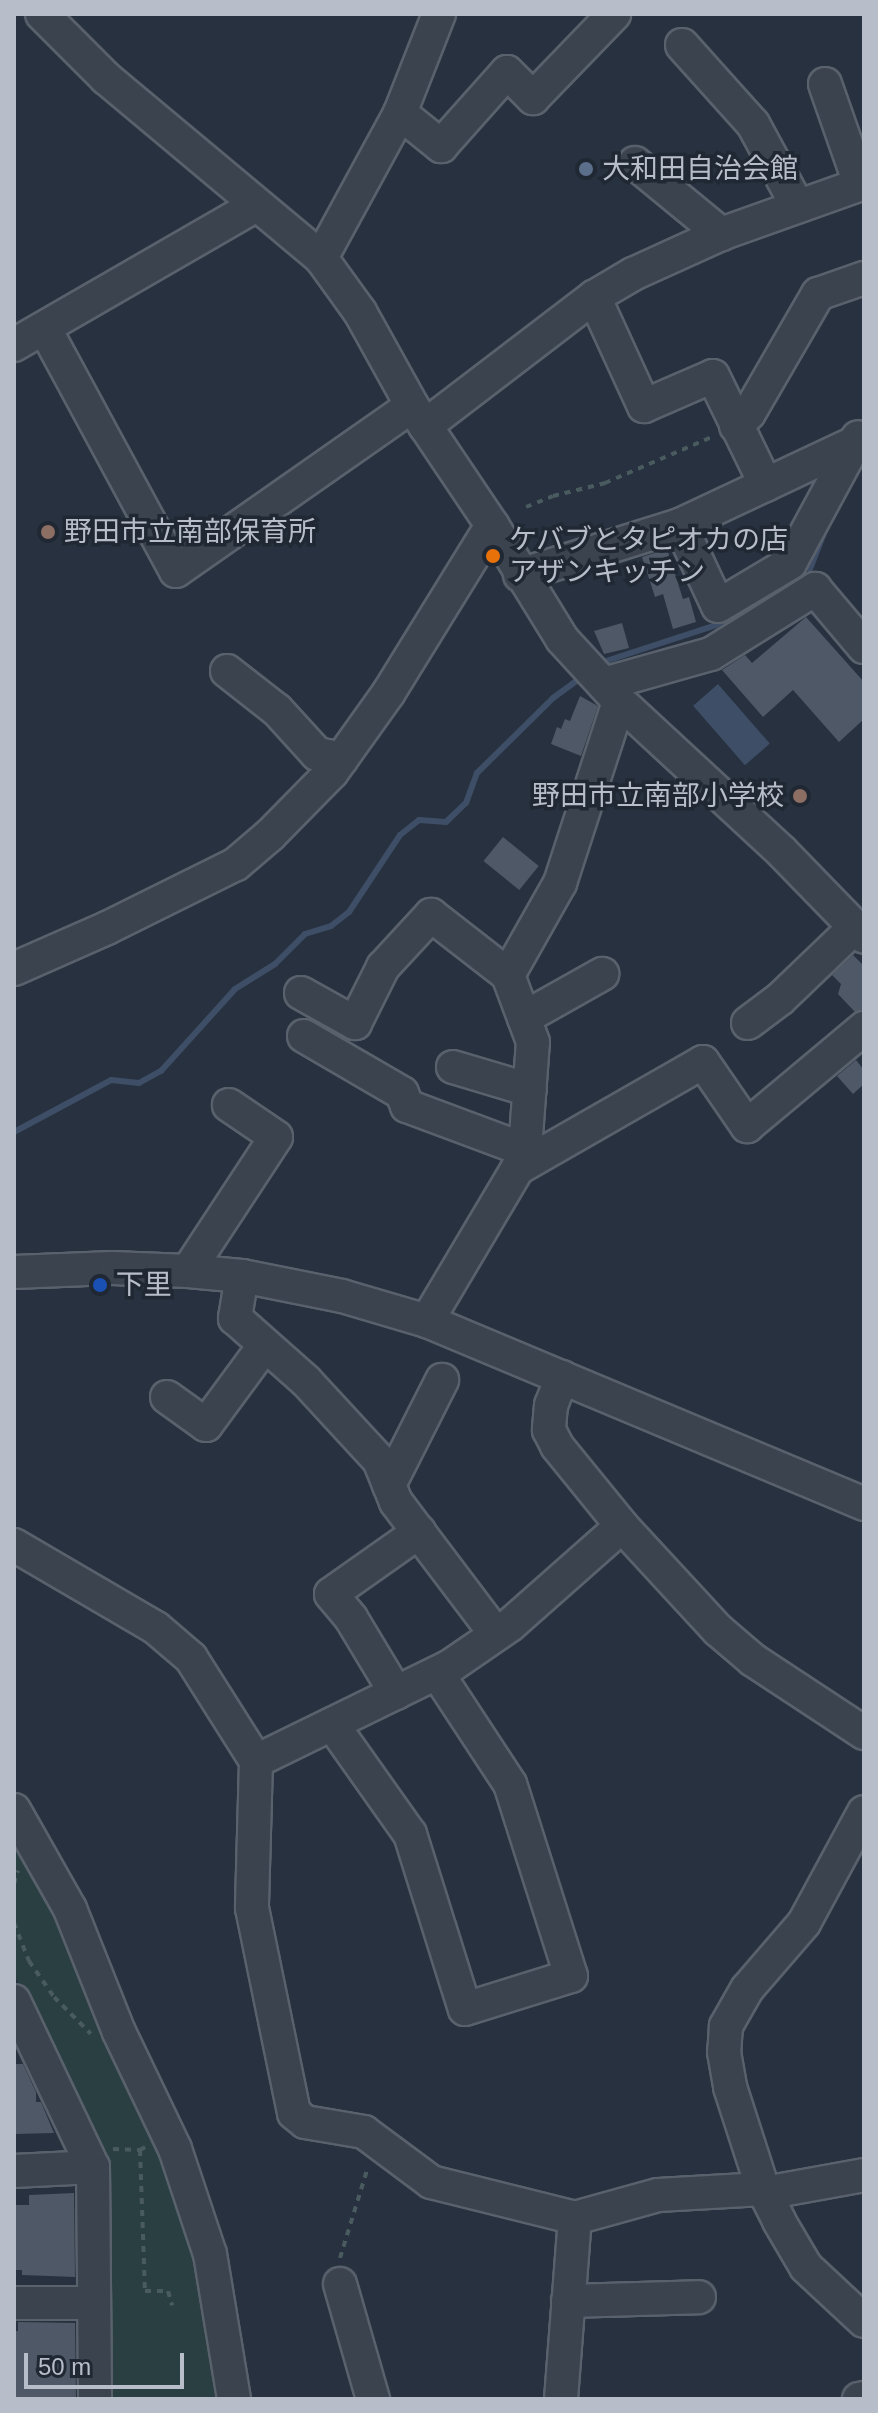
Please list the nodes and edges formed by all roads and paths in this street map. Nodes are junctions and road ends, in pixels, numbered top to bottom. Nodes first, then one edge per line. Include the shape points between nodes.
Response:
1 (439, 14) edge
2 (614, 14) edge
3 (48, 16) edge
4 (682, 45) dead end
5 (825, 84) dead end
6 (400, 113) junction
7 (635, 163) dead end
8 (862, 184) edge
9 (256, 205) junction
10 (797, 205) junction
11 (721, 234) junction
12 (321, 258) junction
13 (864, 278) edge
14 (594, 297) junction
15 (45, 329) junction
16 (14, 345) edge
17 (418, 416) junction
18 (736, 426) junction
19 (860, 434) edge
20 (766, 485) junction
21 (526, 507) dead end
22 (492, 525) junction
23 (680, 525) junction
24 (790, 563) junction
25 (520, 575) junction
26 (815, 589) junction
27 (864, 647) edge
28 (227, 671) dead end
29 (612, 692) junction
30 (342, 759) junction
31 (859, 932) edge
32 (14, 969) edge
33 (602, 974) dead end
34 (508, 975) junction
35 (301, 993) dead end
36 (524, 1018) junction
37 (748, 1023) dead end
38 (864, 1028) edge
39 (304, 1036) dead end
40 (453, 1067) dead end
41 (530, 1090) junction
42 (229, 1105) dead end
43 (522, 1159) junction
44 (188, 1271) junction
45 (14, 1272) edge
46 (242, 1276) junction
47 (427, 1321) junction
48 (265, 1345) junction
49 (562, 1377) junction
50 (442, 1380) dead end
51 (167, 1397) dead end
52 (389, 1485) junction
53 (864, 1504) edge
54 (622, 1526) junction
55 (419, 1532) junction
56 (14, 1545) edge
57 (495, 1633) junction
58 (437, 1673) junction
59 (396, 1693) junction
60 (332, 1724) junction
61 (864, 1733) edge
62 (256, 1761) junction
63 (14, 1810) edge
64 (864, 1812) edge
65 (18, 1874) dead end
66 (14, 1884) edge
67 (14, 1923) edge
68 (14, 2001) edge
69 (22, 2034) edge
70 (94, 2037) dead end
71 (376, 2142) junction
72 (140, 2150) dead end
73 (93, 2167) junction
74 (14, 2171) edge
75 (864, 2175) edge
76 (764, 2191) junction
77 (575, 2218) junction
78 (340, 2284) joint
79 (699, 2297) dead end
80 (568, 2301) junction
81 (14, 2303) edge
82 (94, 2303) junction
83 (172, 2305) dead end
84 (864, 2321) edge
85 (95, 2399) edge
86 (234, 2399) edge
87 (373, 2399) edge
88 (561, 2399) edge

1 - 6 street
2 - 6 street via 533,98 507,72 441,146
3 - 9 street via 106,78
4 - 10 street via 753,124
5 - 8 street
6 - 12 street
7 - 11 street
8 - 10 street
9 - 12 street
9 - 15 street
10 - 11 street
11 - 14 street
12 - 17 street via 360,312
13 - 18 street via 818,294 749,413
14 - 17 street
14 - 18 street via 644,406 713,376
15 - 16 street
15 - 17 street via 176,571
17 - 22 street
18 - 20 street
18 - 21 path via 605,483
19 - 20 street
19 - 24 street
20 - 23 street
22 - 25 street
22 - 30 street
23 - 24 street via 718,606
23 - 25 street
24 - 26 street
25 - 29 street via 562,639
26 - 27 street
26 - 29 street via 711,654
28 - 30 street via 277,710 317,754
29 - 31 street
29 - 34 street via 560,883
30 - 32 street via 236,864
31 - 37 street
33 - 36 street
34 - 35 street via 431,915 383,967 355,1023
34 - 36 street
36 - 41 street via 533,1042
38 - 43 street via 747,1126 703,1062
39 - 43 street via 402,1093 407,1106
40 - 41 street
41 - 43 street
42 - 44 street via 276,1137
43 - 47 street
44 - 45 street
44 - 46 street
46 - 47 street via 342,1296
46 - 48 street via 235,1318
47 - 49 street
48 - 51 street via 206,1425
48 - 52 street via 379,1460
49 - 53 street
49 - 54 street via 551,1405 549,1430
50 - 52 street
52 - 55 street
54 - 57 street
54 - 61 street via 718,1630 753,1660
55 - 57 street
55 - 59 street via 331,1594
56 - 62 street via 156,1628 191,1658
57 - 58 street
58 - 59 street
58 - 60 street via 510,1784 571,1976 465,2009 410,1834
59 - 60 street
60 - 62 street
62 - 71 street via 252,1908 294,2113 305,2122 364,2132
63 - 86 street via 70,1909 119,2032 175,2149 210,2254
64 - 76 street via 804,1923 747,1989 726,2026 730,2087
65 - 66 path
67 - 70 path via 29,1961 54,1997
68 - 69 street
69 - 73 street
71 - 77 street via 431,2182
71 - 78 path via 338,2263
72 - 83 path via 145,2291 168,2291
73 - 74 street
73 - 82 street
75 - 76 street
76 - 77 street via 658,2195
76 - 84 street via 806,2267
77 - 80 street
78 - 87 street
79 - 80 street
80 - 88 street
81 - 82 street
82 - 85 street

